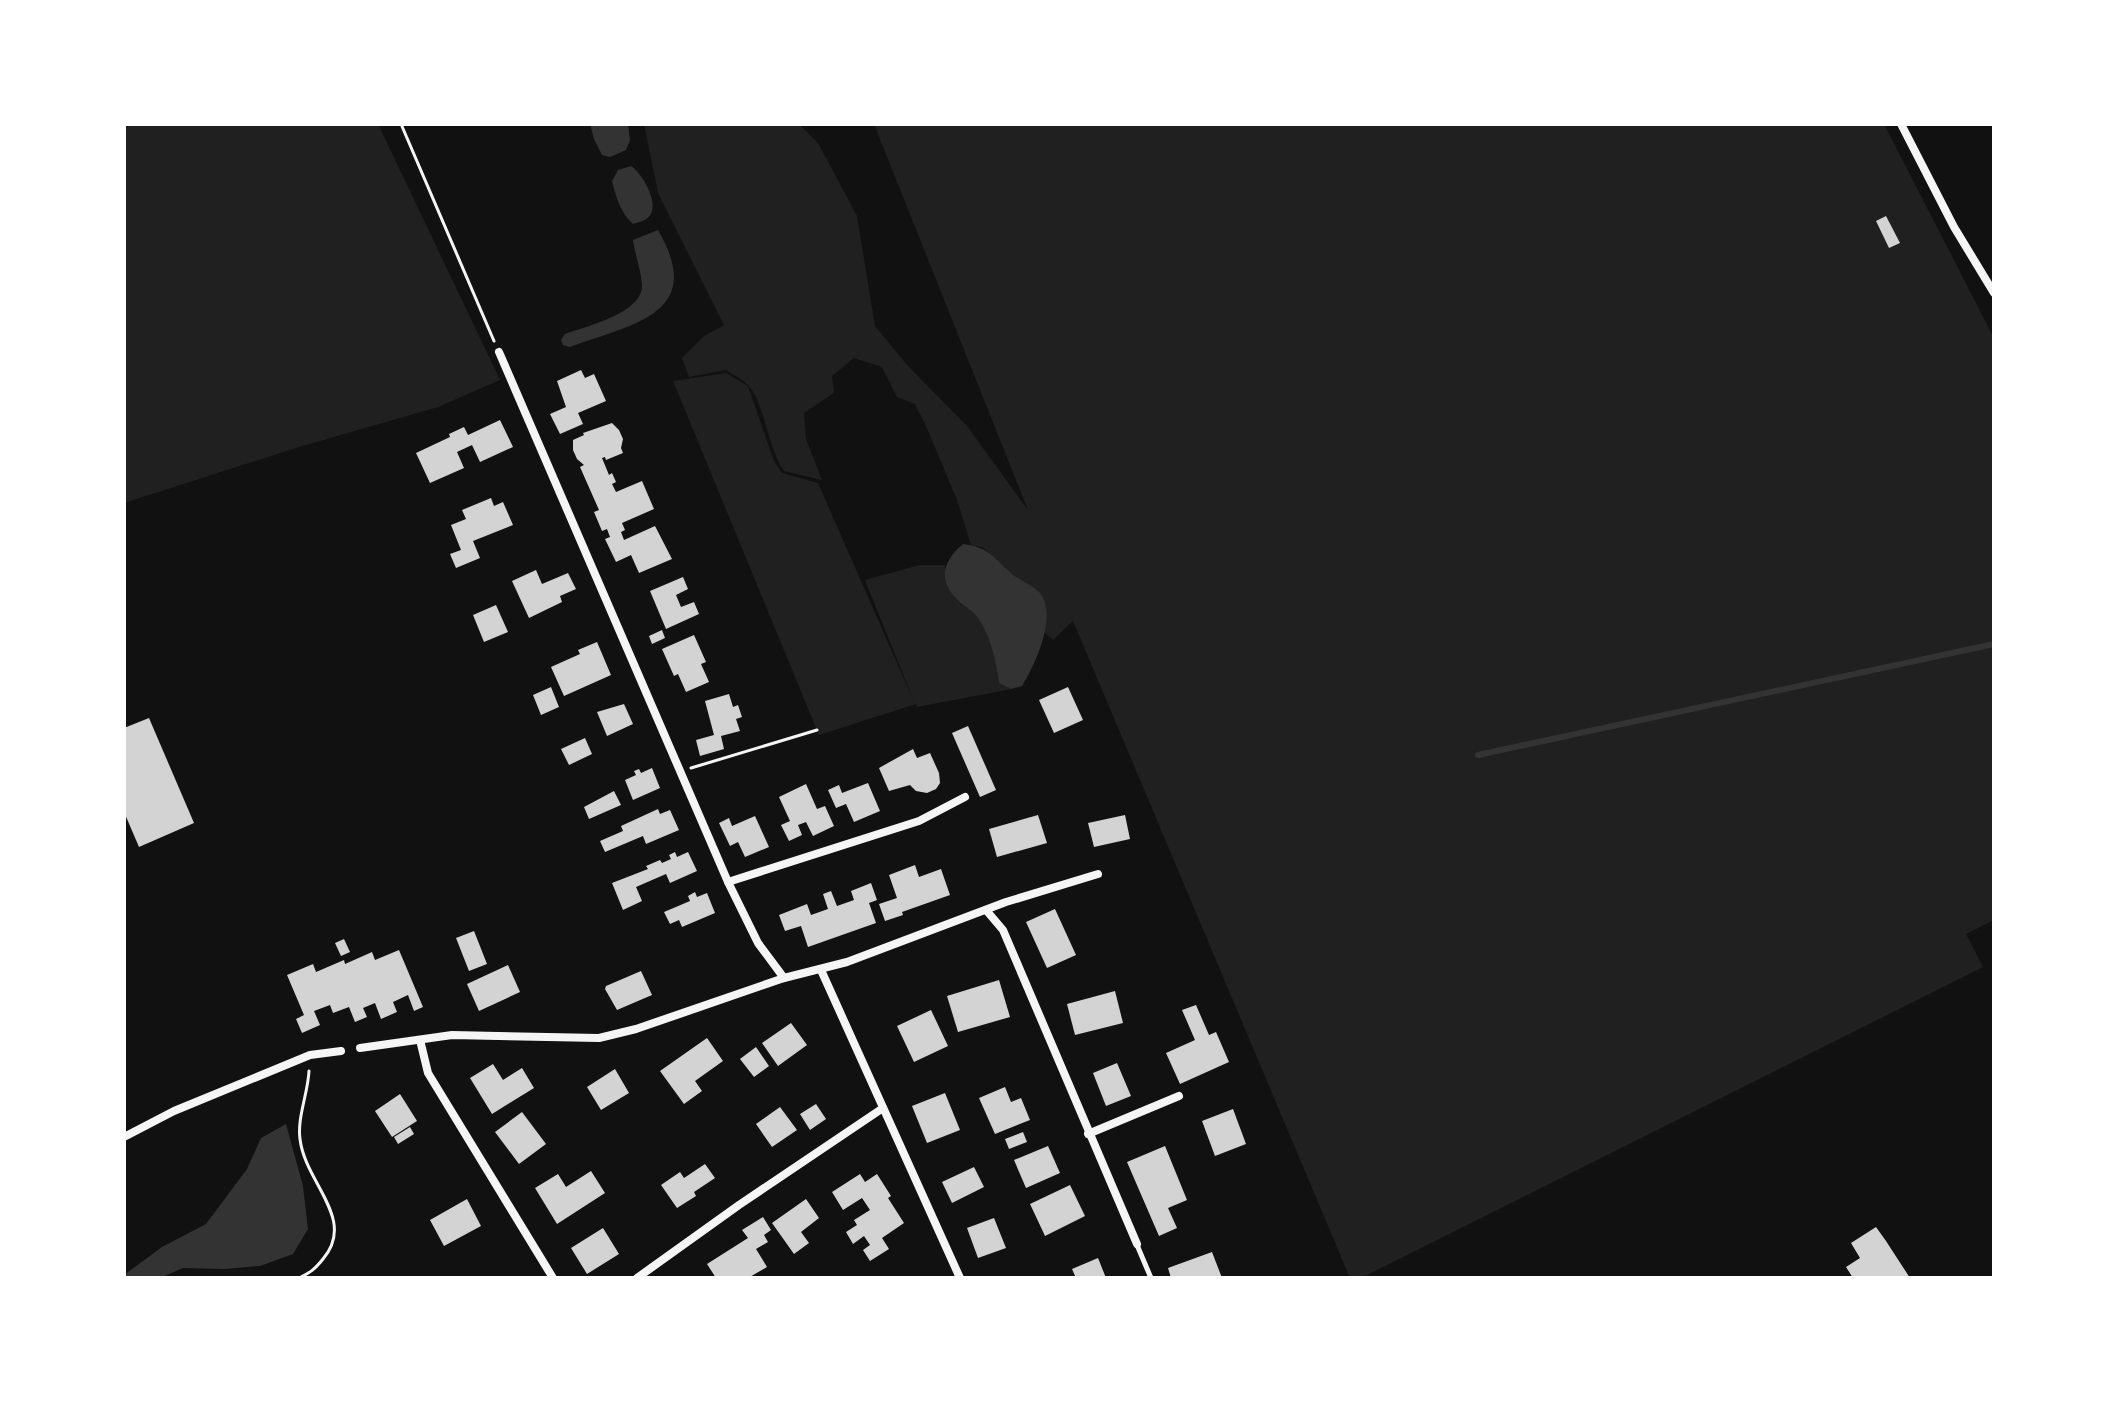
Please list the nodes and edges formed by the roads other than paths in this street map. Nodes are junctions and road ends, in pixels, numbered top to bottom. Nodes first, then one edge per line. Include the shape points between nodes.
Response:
1 (1901, 124) edge
2 (1994, 293) edge
3 (499, 352) road end
4 (965, 797) dead end
5 (1098, 874) dead end
6 (728, 882) junction
7 (986, 910) junction
8 (821, 970) junction
9 (784, 978) junction
10 (420, 1040) junction
11 (360, 1048) dead end
12 (341, 1051) dead end
13 (1179, 1096) dead end
14 (883, 1108) junction
15 (1088, 1134) junction
16 (124, 1137) edge
17 (1137, 1244) joint
18 (553, 1278) edge
19 (637, 1278) edge
20 (960, 1278) edge
21 (1151, 1278) edge

1 - 2 street
3 - 6 street
4 - 6 street via 919,821
5 - 7 street
6 - 9 street via 758,943
7 - 8 street
7 - 15 street via 1003,930
8 - 9 street
8 - 14 street
9 - 10 street via 599,1038 481,1033
10 - 11 street
10 - 18 street via 428,1073
12 - 16 street via 310,1055
13 - 15 street
14 - 19 street
14 - 20 street
15 - 17 street
17 - 21 lane

